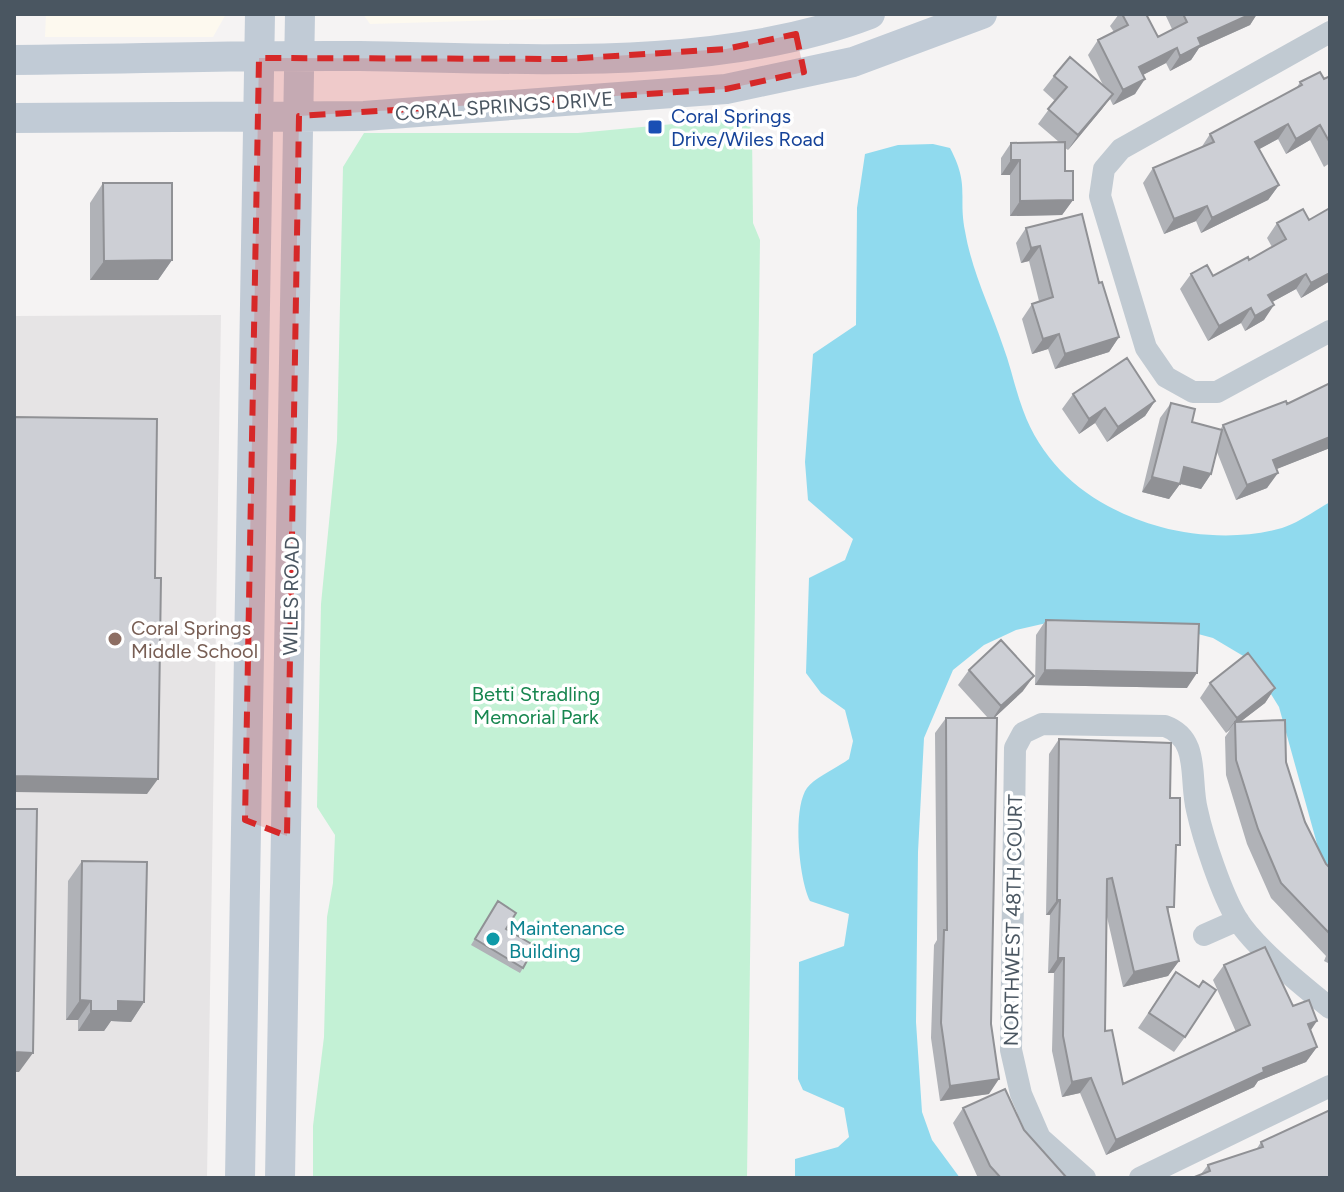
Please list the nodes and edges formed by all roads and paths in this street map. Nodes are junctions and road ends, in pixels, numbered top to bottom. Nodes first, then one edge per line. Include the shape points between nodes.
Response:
1 (260, 14) edge
2 (300, 14) edge
3 (870, 14) edge
4 (982, 14) edge
5 (1330, 32) edge
6 (796, 34) junction
7 (259, 58) junction
8 (299, 58) junction
9 (14, 60) edge
10 (804, 72) junction
11 (299, 116) junction
12 (258, 117) junction
13 (14, 118) edge
14 (1330, 331) edge
15 (245, 820) junction
16 (287, 836) junction
17 (244, 859) junction
18 (286, 871) junction
19 (1238, 920) junction
20 (1204, 935) dead end
21 (1330, 1008) edge
22 (1330, 1086) edge
23 (240, 1178) edge
24 (280, 1178) edge
25 (1085, 1178) edge
26 (1140, 1178) edge

1 - 7 main road, WILES ROAD
2 - 8 main road, WILES ROAD
3 - 6 main road
4 - 10 main road, CORAL SPRINGS DRIVE via 853,62
5 - 14 street via 1121,149 1104,169 1100,196 1146,348 1166,377 1193,392 1217,392
6 - 8 main road via 726,49 565,59
6 - 10 main road
7 - 8 main road
7 - 9 main road
7 - 12 main road, WILES ROAD
8 - 11 main road, WILES ROAD
10 - 11 main road, CORAL SPRINGS DRIVE via 726,89 444,111
11 - 12 main road, CORAL SPRINGS DRIVE
11 - 16 main road, WILES ROAD
12 - 13 main road, CORAL SPRINGS DRIVE
12 - 15 main road, WILES ROAD
15 - 16 main road
15 - 17 main road, WILES ROAD
16 - 18 main road, WILES ROAD
17 - 18 main road
17 - 23 main road, WILES ROAD
18 - 24 main road, WILES ROAD
19 - 20 street
19 - 21 street
19 - 25 street, NORTHWEST 48TH COURT via 1196,810 1189,743 1179,731 1165,726 1042,724 1023,733 1015,748 1011,1050 1021,1094 1040,1138
22 - 26 street

